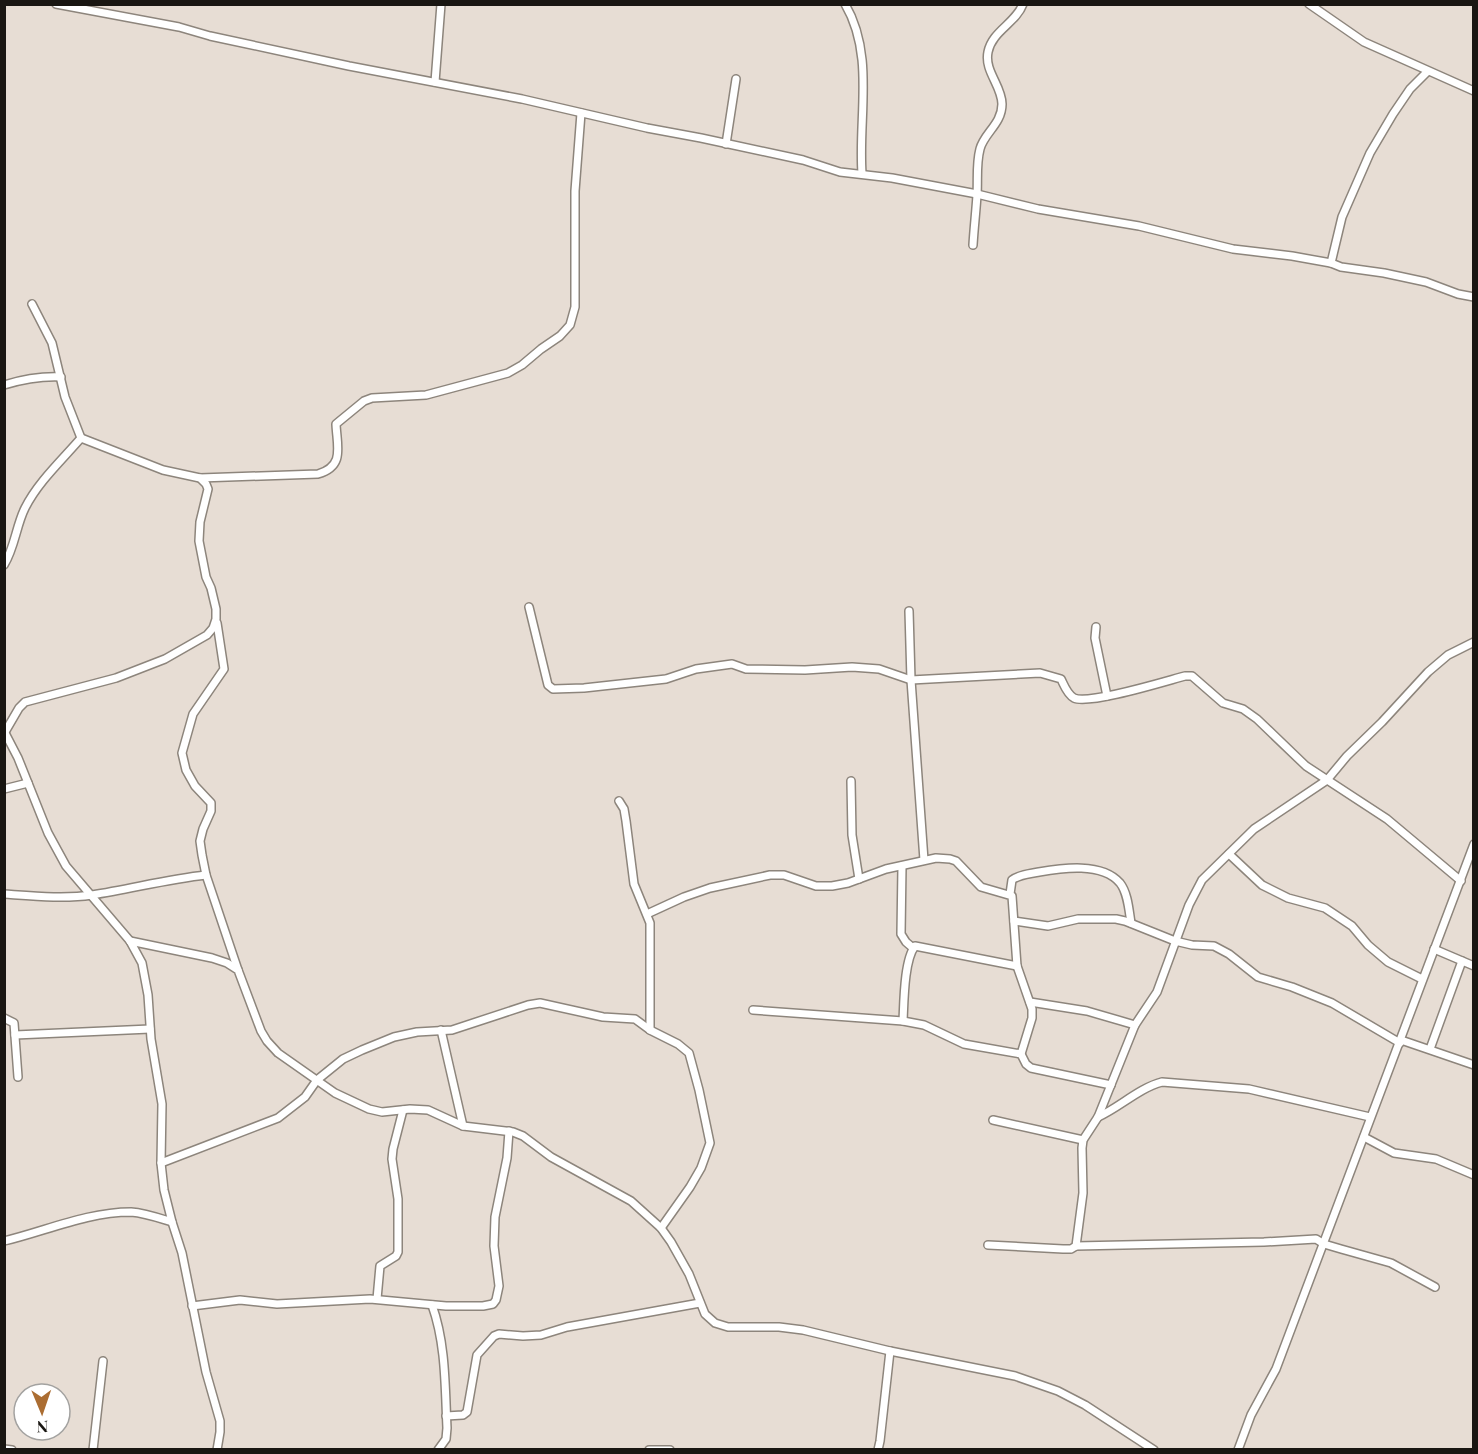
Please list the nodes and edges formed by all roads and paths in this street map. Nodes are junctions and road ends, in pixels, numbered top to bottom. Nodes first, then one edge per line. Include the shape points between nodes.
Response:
1 (56, 4) edge
2 (441, 4) edge
3 (845, 4) edge
4 (1023, 4) edge
5 (1309, 4) edge
6 (1427, 72) junction
7 (736, 79) dead end
8 (435, 82) junction
9 (1473, 91) edge
10 (581, 113) junction
11 (726, 144) junction
12 (862, 173) junction
13 (977, 194) junction
14 (973, 245) dead end
15 (1332, 263) junction
16 (1473, 297) edge
17 (32, 304) dead end
18 (60, 377) junction
19 (4, 385) edge
20 (81, 438) junction
21 (200, 478) junction
22 (4, 565) edge
23 (529, 607) dead end
24 (909, 611) dead end
25 (216, 619) junction
26 (1096, 627) dead end
27 (1473, 642) edge
28 (911, 680) junction
29 (1107, 696) junction
30 (5, 732) edge
31 (1327, 780) junction
32 (851, 781) dead end
33 (28, 783) junction
34 (4, 789) edge
35 (619, 801) dead end
36 (1473, 844) edge
37 (1229, 854) junction
38 (924, 860) junction
39 (902, 866) junction
40 (206, 875) junction
41 (859, 879) junction
42 (1461, 881) junction
43 (4, 894) edge
44 (1010, 894) junction
45 (90, 896) junction
46 (647, 914) junction
47 (1014, 921) junction
48 (1131, 923) junction
49 (130, 941) junction
50 (1175, 941) junction
51 (913, 948) junction
52 (1434, 949) junction
53 (1462, 961) junction
54 (1017, 966) junction
55 (1473, 966) edge
56 (238, 970) junction
57 (1422, 979) junction
58 (1030, 1002) junction
59 (753, 1010) dead end
60 (4, 1017) edge
61 (903, 1021) junction
62 (1135, 1025) junction
63 (150, 1029) junction
64 (441, 1030) junction
65 (650, 1030) junction
66 (15, 1035) junction
67 (1400, 1041) junction
68 (1430, 1049) junction
69 (1021, 1054) junction
70 (1473, 1065) edge
71 (18, 1077) dead end
72 (317, 1080) junction
73 (1111, 1085) junction
74 (403, 1110) junction
75 (1098, 1117) junction
76 (1370, 1118) junction
77 (993, 1120) dead end
78 (463, 1126) junction
79 (509, 1131) junction
80 (1364, 1137) junction
81 (1083, 1140) junction
82 (161, 1163) junction
83 (1473, 1174) edge
84 (172, 1222) junction
85 (661, 1227) junction
86 (4, 1241) edge
87 (1324, 1244) junction
88 (988, 1245) dead end
89 (1076, 1246) junction
90 (1435, 1287) dead end
91 (377, 1299) junction
92 (700, 1303) junction
93 (432, 1305) junction
94 (192, 1306) junction
95 (890, 1351) junction
96 (104, 1361) dead end
97 (446, 1416) junction
98 (4, 1449) edge
99 (12, 1449) edge
100 (93, 1449) edge
101 (217, 1449) edge
102 (438, 1449) edge
103 (649, 1449) edge
104 (670, 1449) edge
105 (878, 1449) edge
106 (1154, 1449) edge
107 (1238, 1449) edge

1 - 8 street
2 - 8 street
3 - 12 street via 862,52
4 - 13 street via 998,32 987,54 1002,103 994,129 980,146
5 - 6 street via 1364,42
6 - 9 street
6 - 15 street via 1410,89 1374,144 1342,217
7 - 11 street
8 - 10 street
10 - 11 street
10 - 21 street via 575,191 575,307 570,325 560,336 508,373 426,395 364,401 336,424 337,453 330,470 318,474
11 - 12 street via 840,172
12 - 13 street
13 - 14 street
13 - 15 street via 1233,249
15 - 16 street via 1426,282
17 - 18 street via 52,343
18 - 19 street via 36,377
18 - 20 street
20 - 21 street via 163,470
20 - 22 street via 26,506
21 - 25 street via 208,489 199,541
23 - 28 street via 548,685 553,689 666,679 696,669 732,664 746,669 870,668
24 - 28 street
25 - 30 street via 207,635 165,659 116,678 25,702
25 - 40 street via 224,669 193,714 182,753 195,786 211,803 200,841
26 - 29 street
27 - 31 street via 1448,655 1428,672
28 - 29 street via 1040,673 1061,679 1074,698
28 - 38 street
29 - 31 street via 1192,676 1223,703 1243,709 1257,719 1306,766
30 - 33 street
31 - 37 street via 1254,829
31 - 42 street via 1387,819
32 - 41 street via 852,835
33 - 34 street
33 - 45 street via 66,866
35 - 46 street via 624,809 634,884
36 - 42 street
37 - 50 street via 1202,880
37 - 57 street via 1262,885 1288,898 1324,908 1352,926 1388,962
38 - 39 street
38 - 44 street via 956,861 981,887
39 - 41 street
39 - 51 street via 901,934
40 - 45 street
40 - 56 street
41 - 46 street via 816,886 784,875 770,875 710,888
42 - 52 street
43 - 45 street
44 - 47 street
44 - 48 street via 1012,879 1019,876 1066,867 1107,873 1123,888
45 - 49 street
46 - 65 street via 651,930
47 - 48 street via 1048,926 1078,919
47 - 54 street
48 - 50 street
49 - 56 street via 212,958
49 - 63 street via 146,979
50 - 62 street via 1157,992
50 - 67 street via 1221,948 1258,977 1332,1003
51 - 54 street
51 - 61 street
52 - 53 street
52 - 57 street
53 - 55 street
53 - 68 street
54 - 58 street
56 - 72 street via 267,1041
57 - 67 street
58 - 62 street via 1087,1011
58 - 69 street via 1032,1018
59 - 61 street
60 - 66 street via 14,1023
61 - 69 street via 964,1044
62 - 73 street
63 - 66 street
63 - 82 street via 162,1104
64 - 65 street via 540,1003 603,1017 635,1019
64 - 72 street via 417,1032 362,1050 343,1059
64 - 78 street
65 - 85 street via 689,1053 710,1137 701,1168
66 - 71 street
67 - 68 street
67 - 76 street
68 - 70 street
69 - 73 street via 1031,1068
72 - 74 street via 369,1109
72 - 82 street via 305,1097 278,1118
73 - 75 street
74 - 78 street via 428,1110
74 - 91 street via 393,1149 398,1252 380,1266
75 - 76 street via 1152,1084 1162,1082 1249,1089
75 - 81 street
76 - 80 street
77 - 81 street
78 - 79 street
79 - 85 street via 632,1201
79 - 93 street via 495,1217 499,1276 496,1300 483,1306
80 - 83 street via 1394,1153 1436,1159
80 - 87 street
81 - 89 street via 1083,1193
82 - 84 street
84 - 86 street via 132,1212 68,1222
84 - 94 street
85 - 92 street
87 - 89 street via 1316,1239
87 - 90 street via 1391,1263
87 - 107 street via 1276,1369
88 - 89 street via 1063,1249
91 - 93 street
91 - 94 street via 277,1304 240,1300
92 - 95 street via 708,1317 728,1327 803,1330
92 - 97 street via 541,1335 494,1336 477,1354 467,1412
93 - 97 street via 444,1359
94 - 101 street via 220,1421
95 - 105 street
95 - 106 street via 1015,1376 1058,1391
96 - 100 street
97 - 102 street via 446,1439
98 - 99 street
103 - 104 street

